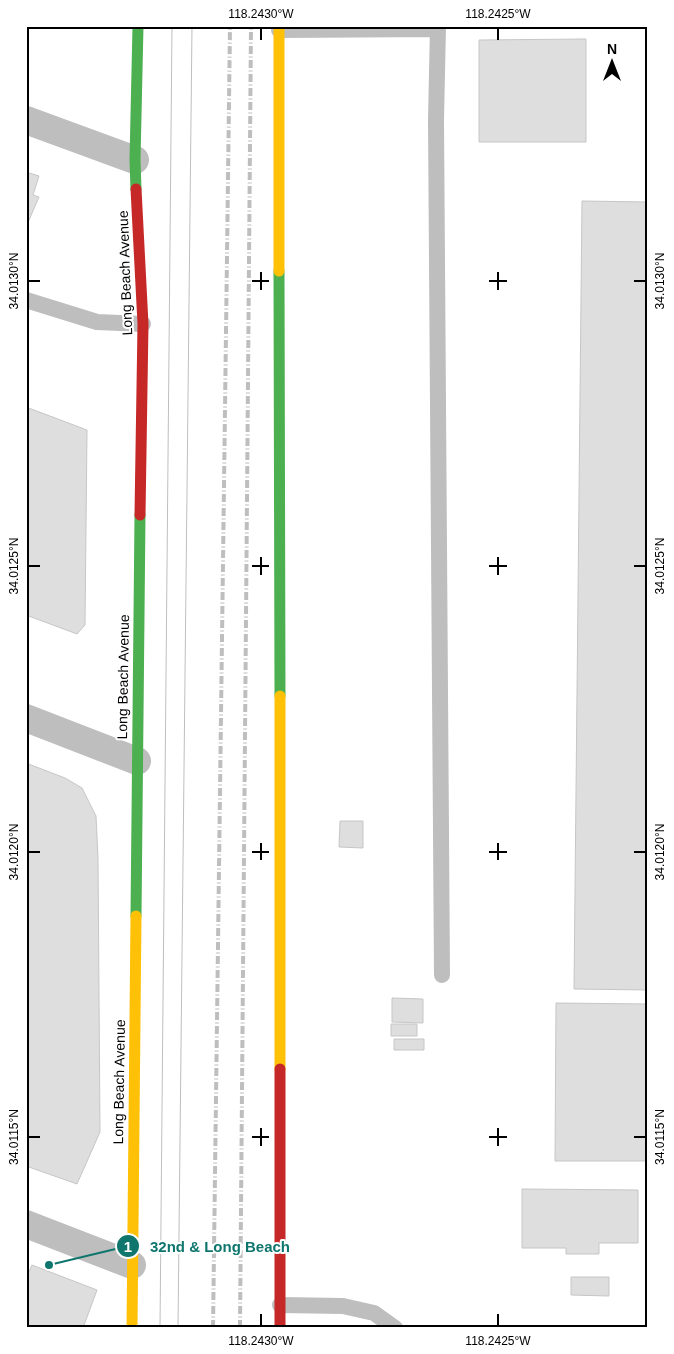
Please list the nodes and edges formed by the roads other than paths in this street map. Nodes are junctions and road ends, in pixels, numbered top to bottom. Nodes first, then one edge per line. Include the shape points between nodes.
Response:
1 (138, 26) edge
2 (279, 28) edge
3 (437, 28) edge
4 (26, 120) edge
5 (135, 160) junction
6 (26, 300) edge
7 (143, 324) junction
8 (26, 718) edge
9 (137, 761) junction
10 (442, 975) dead end
11 (26, 1224) edge
12 (132, 1265) junction
13 (280, 1305) junction
14 (132, 1328) edge
15 (280, 1328) edge
16 (395, 1328) edge

1 - 5 main road, Long Beach Avenue
2 - 3 lane
2 - 13 main road
3 - 10 lane
4 - 5 street
5 - 7 main road, Long Beach Avenue
6 - 7 lane via 97,322
7 - 9 main road, Long Beach Avenue
8 - 9 street
9 - 12 main road, Long Beach Avenue
11 - 12 street
12 - 14 main road, Long Beach Avenue
13 - 15 main road
13 - 16 lane via 343,1306 374,1313

